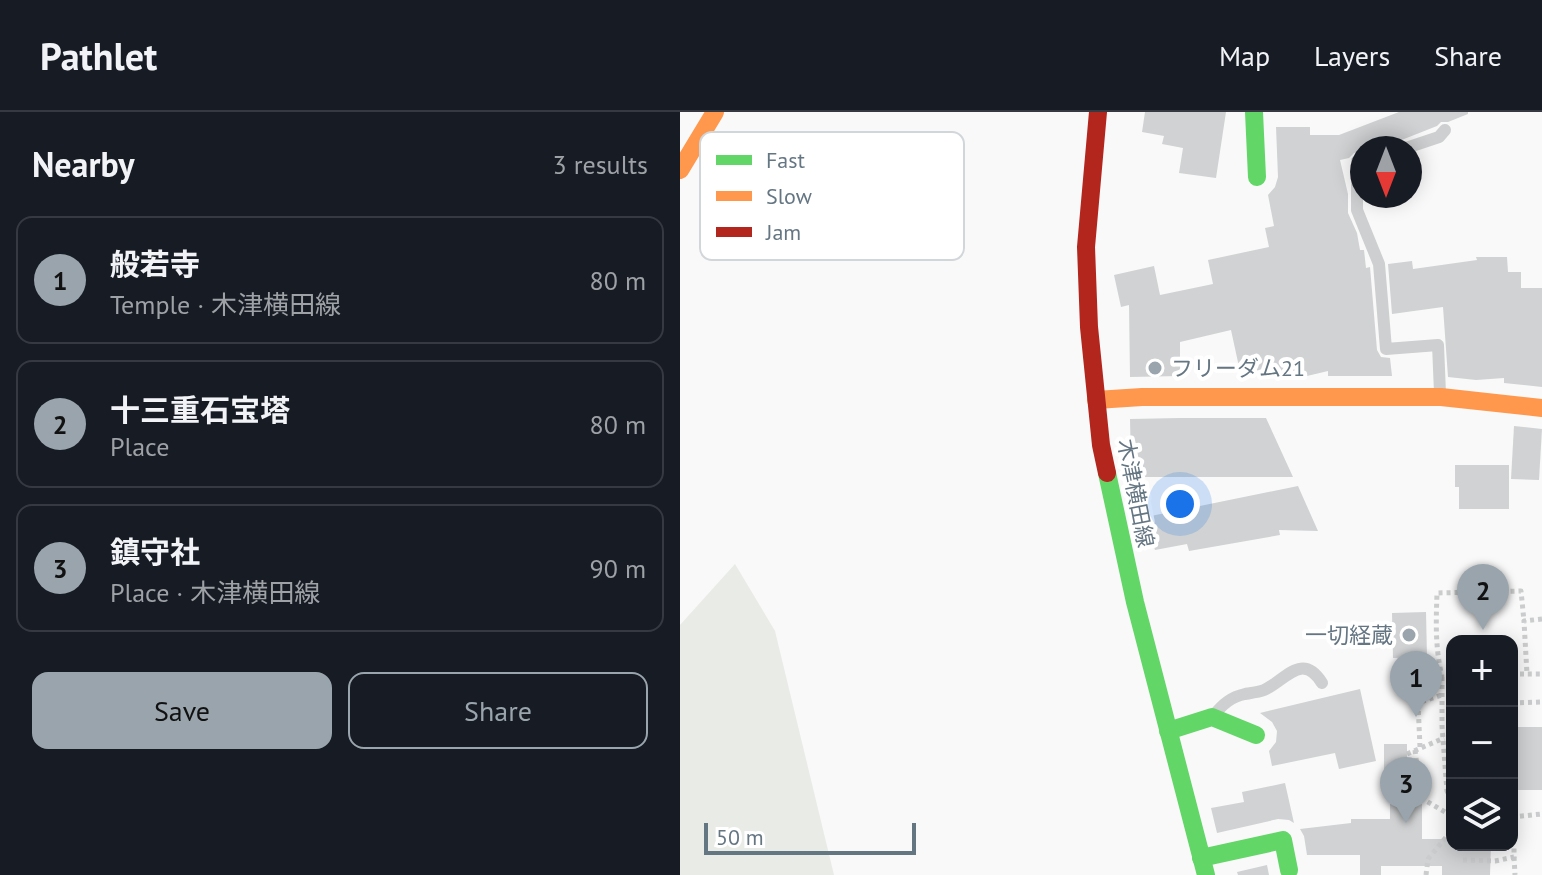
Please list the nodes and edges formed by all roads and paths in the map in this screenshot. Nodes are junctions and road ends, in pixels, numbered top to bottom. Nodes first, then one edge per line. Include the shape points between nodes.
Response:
1 (715, 112) edge
2 (1098, 112) edge
3 (1254, 112) edge
4 (1445, 130) dead end
5 (703, 132) edge
6 (700, 137) edge
7 (1422, 143) edge
8 (680, 170) edge
9 (1257, 177) dead end
10 (1357, 208) edge
11 (1441, 397) junction
12 (1096, 400) junction
13 (1542, 408) edge
14 (1542, 619) edge
15 (1524, 621) junction
16 (1518, 674) edge
17 (1527, 674) junction
18 (1542, 674) edge
19 (1442, 677) junction
20 (1446, 677) edge
21 (1322, 683) dead end
22 (1442, 695) junction
23 (1542, 702) edge
24 (1518, 703) edge
25 (1442, 705) junction
26 (1446, 705) edge
27 (1212, 717) junction
28 (1168, 731) junction
29 (1256, 735) dead end
30 (1444, 738) junction
31 (1418, 749) junction
32 (1407, 754) dead end
33 (1446, 779) edge
34 (1446, 813) edge
35 (1542, 814) edge
36 (1518, 816) edge
37 (1446, 837) edge
38 (1514, 851) edge
39 (1514, 857) junction
40 (1463, 860) dead end
41 (1204, 866) edge
42 (1289, 870) dead end
43 (1426, 875) edge
44 (1515, 875) edge

1 - 5 main road
2 - 12 main road, 木津横田線 via 1086,247
3 - 9 main road
4 - 7 lane
6 - 8 main road
10 - 11 lane via 1379,264 1386,349 1438,345
11 - 12 main road
11 - 13 main road
12 - 28 main road, 木津横田線 via 1121,542
14 - 15 path
15 - 17 path
15 - 19 path via 1521,591 1437,593 1435,637
16 - 17 path
17 - 18 path
19 - 20 path
19 - 22 path
21 - 27 lane via 1304,668 1290,672 1264,690 1225,702
22 - 25 path
22 - 31 path via 1418,703
23 - 24 path
25 - 26 path
25 - 30 path
27 - 28 main road
27 - 29 main road
28 - 41 main road, 木津横田線
30 - 31 path
30 - 33 path
31 - 32 path
31 - 34 path via 1421,798
35 - 36 path
37 - 43 path via 1428,859
38 - 39 path
39 - 40 path
39 - 44 path
41 - 42 main road via 1283,840

